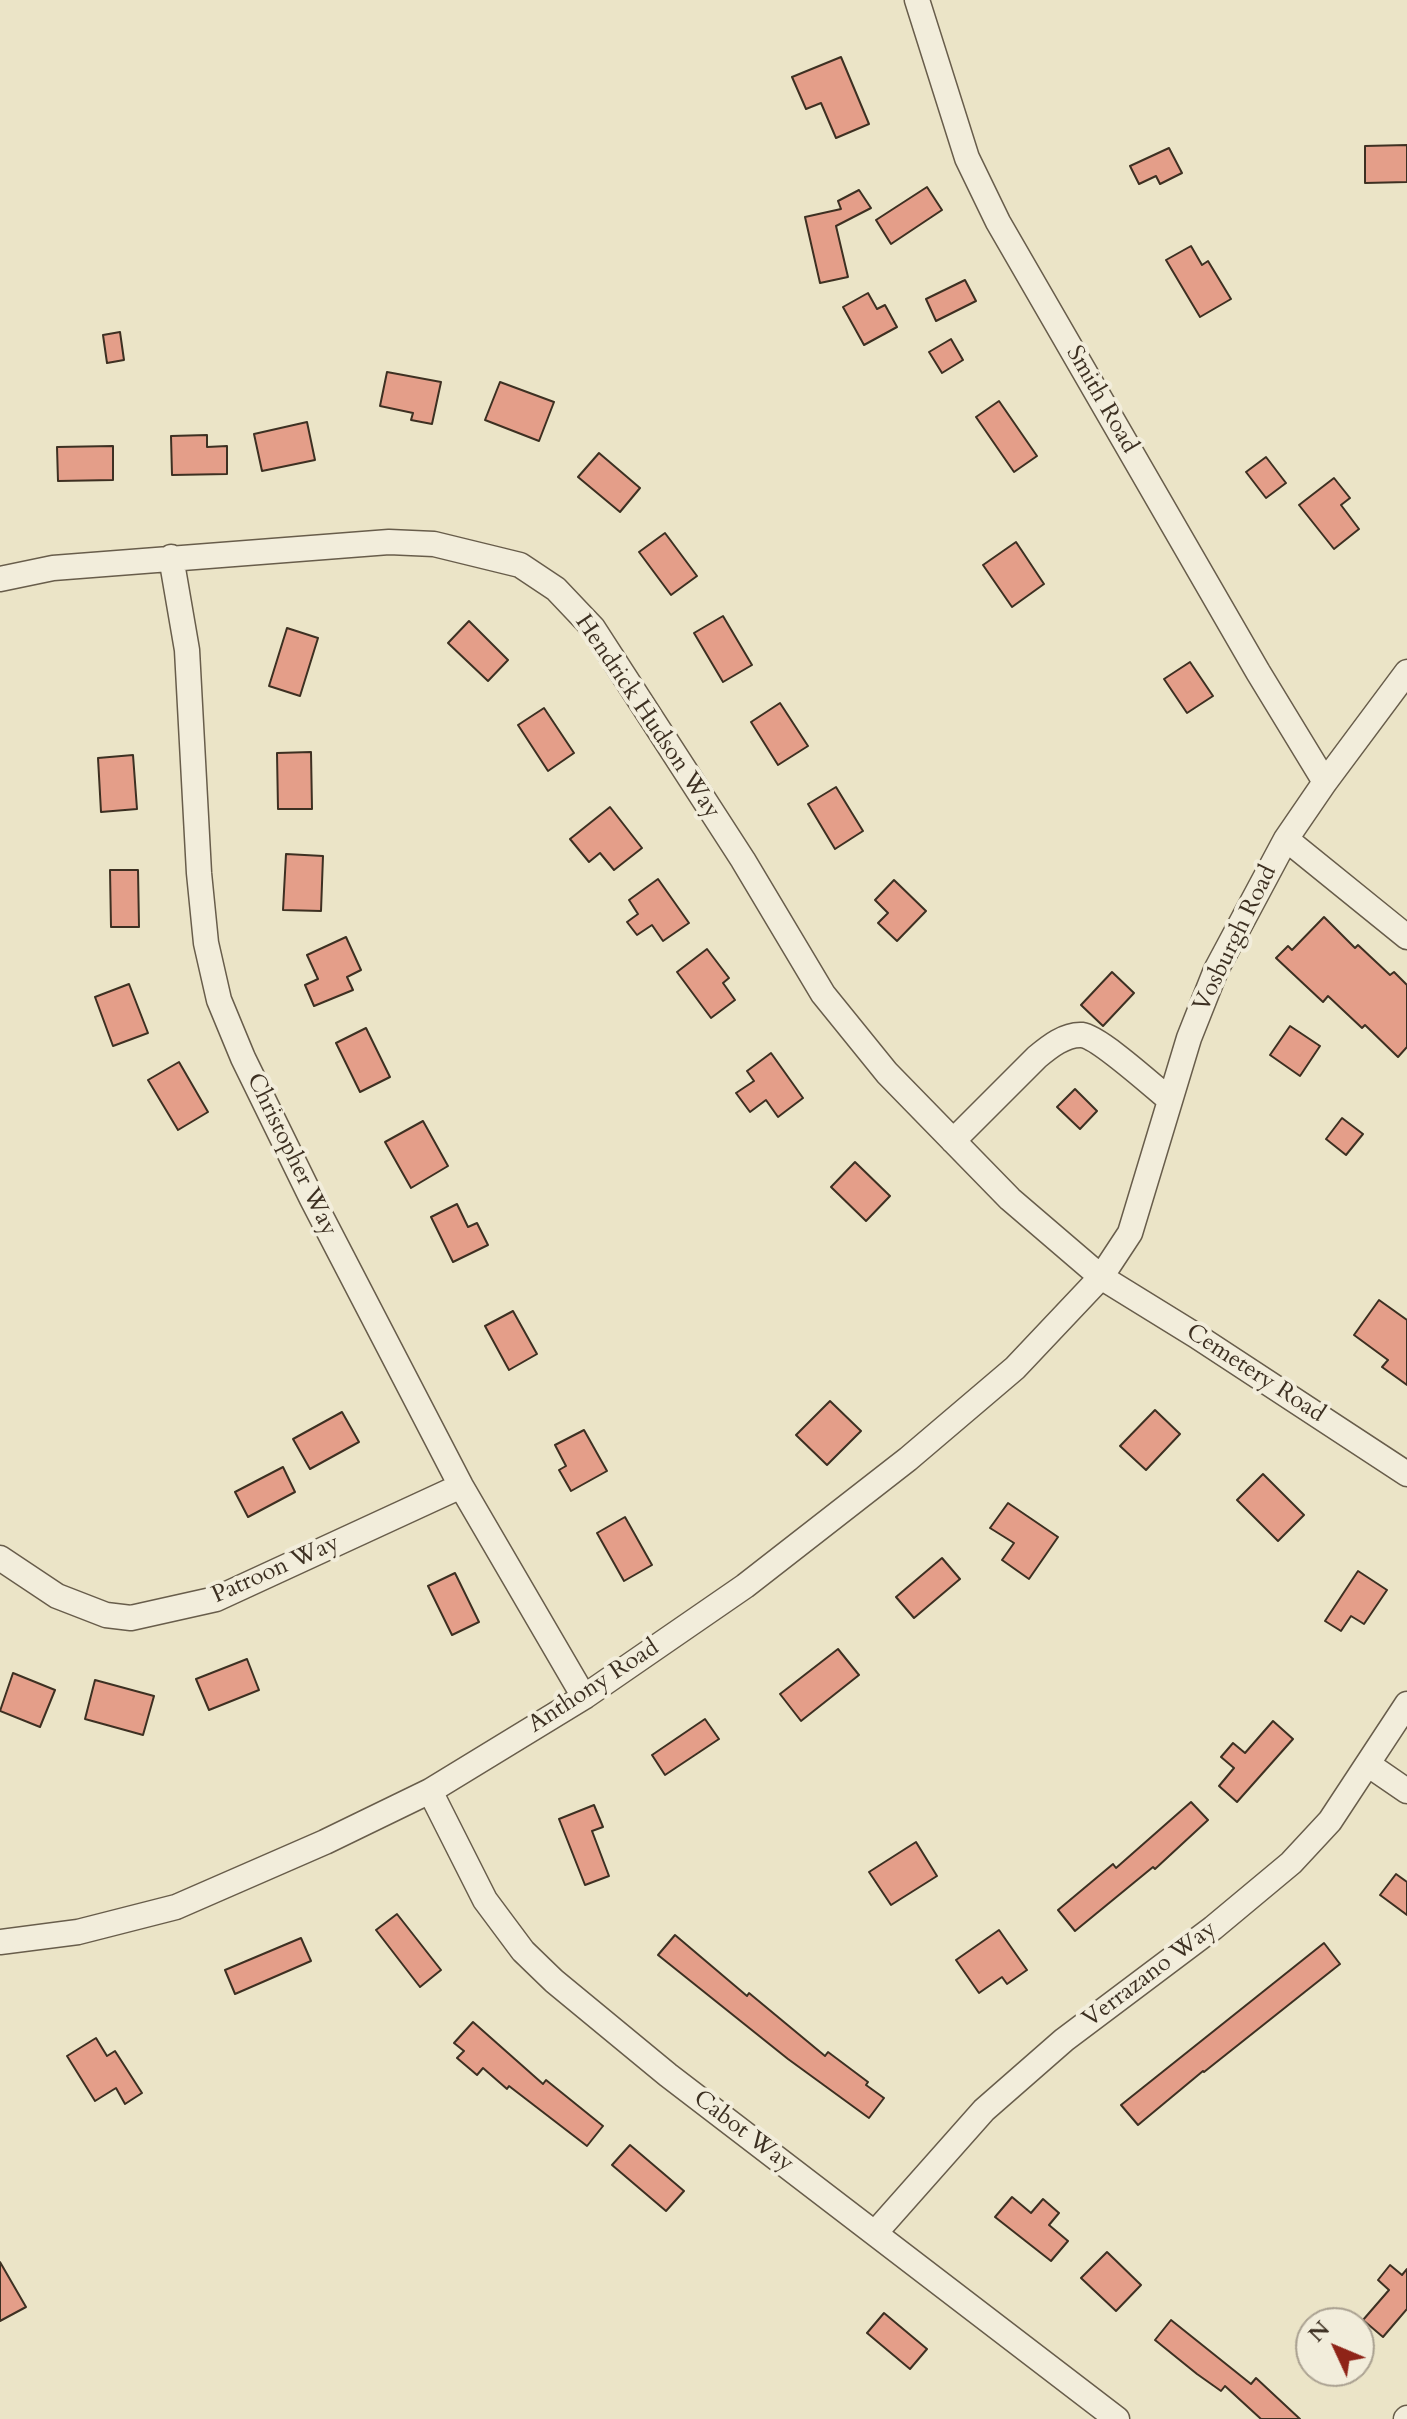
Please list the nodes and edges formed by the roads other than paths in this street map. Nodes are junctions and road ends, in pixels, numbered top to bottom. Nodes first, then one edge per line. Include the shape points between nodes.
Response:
1 (917, 0) edge
2 (171, 557) junction
3 (0, 579) edge
4 (1407, 672) edge
5 (1325, 782) junction
6 (1286, 839) junction
7 (1407, 937) edge
8 (1170, 1100) junction
9 (953, 1141) junction
10 (1101, 1277) junction
11 (1407, 1474) edge
12 (461, 1486) junction
13 (0, 1558) edge
14 (584, 1697) junction
15 (1407, 1704) edge
16 (1369, 1765) junction
17 (430, 1791) junction
18 (1407, 1791) edge
19 (0, 1942) edge
20 (875, 2233) junction
21 (1100, 2414) edge

1 - 5 street, Smith Road via 967,158 998,222
2 - 3 street, Hendrick Hudson Way via 53,568
2 - 9 street, Hendrick Hudson Way via 389,542 434,544 520,565 556,589 593,628 823,994 887,1073
2 - 12 street, Christopher Way via 187,650 206,943 219,1000 312,1199
4 - 5 street, Vosburgh Road
5 - 6 street, Vosburgh Road
6 - 7 street
6 - 8 street, Vosburgh Road via 1216,970
8 - 9 street via 1086,1035 1072,1036 1037,1057
8 - 10 street, Vosburgh Road via 1130,1233
9 - 10 street, Hendrick Hudson Way via 1010,1199
10 - 11 street, Cemetery Road
10 - 14 street, Anthony Road via 1015,1368 908,1459 745,1586
12 - 13 street, Patroon Way via 216,1599 131,1618 106,1615 57,1596
12 - 14 street, Christopher Way
14 - 17 street, Anthony Road
15 - 16 street, Verrazano Way
16 - 18 street
16 - 20 street, Verrazano Way via 1330,1821 1291,1863 1064,2040 984,2110
17 - 19 street, Anthony Road via 176,1907 78,1932
17 - 20 street, Cabot Way via 485,1900 523,1951 668,2075
20 - 21 street, Cabot Way

